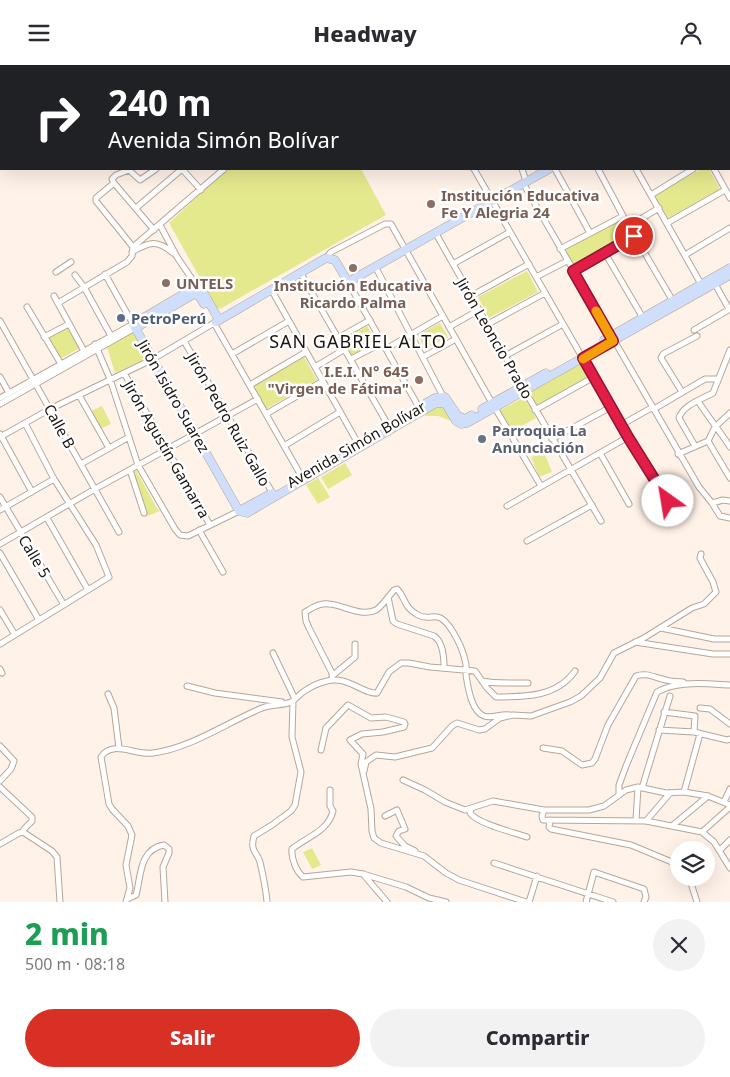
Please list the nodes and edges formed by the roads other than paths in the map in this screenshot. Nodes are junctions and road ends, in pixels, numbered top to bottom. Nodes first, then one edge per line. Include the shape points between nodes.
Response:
1 (155, 170) edge
2 (181, 170) edge
3 (183, 170) edge
4 (221, 170) edge
5 (475, 170) edge
6 (522, 170) edge
7 (547, 170) edge
8 (556, 170) edge
9 (599, 170) edge
10 (637, 170) edge
11 (691, 170) edge
12 (715, 171) edge
13 (525, 182) junction
14 (114, 183) junction
15 (201, 190) junction
16 (726, 190) junction
17 (651, 195) junction
18 (730, 198) edge
19 (492, 200) junction
20 (136, 208) junction
21 (659, 208) junction
22 (623, 216) junction
23 (667, 223) junction
24 (160, 225) junction
25 (629, 226) junction
26 (730, 228) edge
27 (154, 230) junction
28 (435, 232) junction
29 (510, 233) junction
30 (590, 233) junction
31 (634, 236) junction
32 (133, 249) junction
33 (406, 249) junction
34 (560, 249) junction
35 (605, 253) junction
36 (685, 255) junction
37 (177, 257) junction
38 (326, 258) junction
39 (567, 261) junction
40 (71, 262) dead end
41 (452, 264) junction
42 (529, 264) junction
43 (375, 266) junction
44 (730, 268) edge
45 (573, 271) junction
46 (56, 272) dead end
47 (300, 272) junction
48 (105, 274) junction
49 (75, 275) dead end
50 (730, 275) edge
51 (536, 277) junction
52 (348, 282) junction
53 (701, 284) junction
54 (715, 284) junction
55 (84, 287) junction
56 (271, 289) junction
57 (197, 291) junction
58 (545, 293) junction
59 (54, 296) dead end
60 (471, 296) junction
61 (58, 303) junction
62 (674, 303) junction
63 (27, 307) dead end
64 (730, 309) edge
65 (479, 310) junction
66 (443, 316) junction
67 (643, 318) junction
68 (370, 320) junction
69 (0, 321) edge
70 (289, 321) junction
71 (216, 322) junction
72 (69, 323) junction
73 (563, 324) junction
74 (488, 325) junction
75 (134, 326) junction
76 (449, 327) junction
77 (411, 333) junction
78 (111, 335) junction
79 (44, 337) junction
80 (338, 338) junction
81 (612, 338) junction
82 (456, 339) junction
83 (184, 341) junction
84 (382, 343) junction
85 (97, 347) junction
86 (345, 349) junction
87 (386, 349) junction
88 (730, 350) edge
89 (84, 351) junction
90 (306, 351) junction
91 (232, 354) junction
92 (582, 356) junction
93 (423, 357) junction
94 (505, 357) junction
95 (153, 359) junction
96 (351, 359) junction
97 (61, 363) junction
98 (315, 367) junction
99 (124, 373) junction
100 (0, 377) edge
101 (594, 377) junction
102 (110, 379) junction
103 (718, 379) junction
104 (35, 381) junction
105 (323, 381) junction
106 (250, 385) junction
107 (523, 389) junction
108 (682, 392) junction
109 (9, 393) junction
110 (79, 395) junction
111 (0, 398) edge
112 (258, 399) junction
113 (445, 400) junction
114 (698, 401) junction
115 (0, 404) edge
116 (494, 406) junction
117 (611, 407) junction
118 (654, 408) junction
119 (50, 409) junction
120 (420, 409) junction
121 (535, 410) junction
122 (340, 412) junction
123 (730, 413) edge
124 (266, 414) junction
125 (227, 417) junction
126 (25, 423) junction
127 (388, 425) junction
128 (622, 425) junction
129 (715, 427) junction
130 (730, 433) edge
131 (196, 434) junction
132 (1, 435) edge
133 (723, 436) junction
134 (129, 437) junction
135 (628, 437) junction
136 (552, 439) junction
137 (708, 441) junction
138 (359, 445) junction
139 (284, 446) junction
140 (695, 446) junction
141 (730, 447) edge
142 (109, 448) junction
143 (167, 449) junction
144 (600, 453) junction
145 (678, 454) junction
146 (81, 464) junction
147 (138, 465) junction
148 (130, 470) junction
149 (571, 470) junction
150 (302, 478) junction
151 (730, 478) edge
152 (54, 479) junction
153 (541, 486) junction
154 (95, 489) junction
155 (32, 492) junction
156 (273, 495) junction
157 (0, 497) edge
158 (730, 501) edge
159 (712, 503) junction
160 (70, 504) junction
161 (629, 504) dead end
162 (592, 505) junction
163 (507, 506) dead end
164 (6, 507) junction
165 (0, 510) edge
166 (239, 511) junction
167 (144, 513) dead end
168 (47, 517) junction
169 (678, 517) dead end
170 (730, 518) edge
171 (601, 521) dead end
172 (210, 525) junction
173 (199, 530) junction
174 (119, 531) dead end
175 (21, 532) junction
176 (527, 541) dead end
177 (0, 544) edge
178 (0, 553) edge
179 (701, 554) dead end
180 (224, 572) dead end
181 (88, 590) junction
182 (388, 597) junction
183 (64, 605) junction
184 (0, 610) edge
185 (39, 620) junction
186 (661, 628) junction
187 (15, 635) junction
188 (730, 639) edge
189 (634, 642) junction
190 (0, 644) edge
191 (355, 644) dead end
192 (273, 653) dead end
193 (730, 654) edge
194 (444, 667) junction
195 (466, 670) junction
196 (575, 671) dead end
197 (333, 675) junction
198 (329, 680) junction
199 (482, 681) junction
200 (528, 683) dead end
201 (686, 685) junction
202 (730, 685) edge
203 (187, 686) dead end
204 (108, 694) dead end
205 (670, 696) dead end
206 (292, 701) junction
207 (700, 708) dead end
208 (664, 713) junction
209 (513, 715) junction
210 (730, 724) edge
211 (659, 730) junction
212 (697, 733) junction
213 (730, 739) edge
214 (0, 746) edge
215 (119, 748) junction
216 (543, 748) dead end
217 (321, 750) dead end
218 (364, 771) junction
219 (403, 780) dead end
220 (0, 781) edge
221 (0, 787) edge
222 (640, 787) junction
223 (730, 789) edge
224 (330, 790) dead end
225 (670, 793) junction
226 (684, 793) junction
227 (619, 795) junction
228 (708, 796) junction
229 (724, 802) junction
230 (730, 806) edge
231 (471, 809) junction
232 (544, 810) junction
233 (385, 816) dead end
234 (550, 820) junction
235 (636, 821) junction
236 (646, 821) junction
237 (672, 826) junction
238 (23, 832) junction
239 (702, 832) junction
240 (527, 837) dead end
241 (730, 840) edge
242 (0, 844) edge
243 (720, 850) junction
244 (424, 856) junction
245 (670, 861) edge
246 (494, 863) dead end
247 (730, 870) edge
248 (363, 874) junction
249 (537, 876) junction
250 (692, 886) edge
251 (588, 893) junction
252 (126, 900) edge
253 (60, 902) edge
254 (165, 902) edge
255 (267, 902) edge
256 (388, 902) edge
257 (446, 902) edge
258 (528, 902) edge
259 (586, 902) edge
260 (613, 902) edge
261 (644, 902) edge
262 (697, 902) edge

1 - 14 street via 140,180 131,171 123,173 113,178
2 - 20 street
3 - 15 street
4 - 15 street
5 - 19 street
6 - 13 street
7 - 13 street
8 - 30 street
9 - 22 street
10 - 17 street
11 - 17 street
12 - 16 street
13 - 19 street
13 - 34 street
14 - 20 street
14 - 32 street via 96,197 96,201
15 - 24 street
16 - 18 street
16 - 23 street
17 - 21 street
19 - 28 street
19 - 29 street
20 - 27 street
21 - 23 street
21 - 25 street
22 - 25 street
22 - 30 street
23 - 36 street
24 - 27 street
24 - 37 street
25 - 31 street
26 - 36 street
27 - 32 street
28 - 33 street
28 - 41 street, Jirón Leoncio Prado
29 - 41 street
29 - 42 street
30 - 34 street
31 - 35 street
31 - 62 street
32 - 37 street via 159,244
32 - 48 street via 128,262
33 - 38 street via 388,223 336,249
33 - 43 street
33 - 66 street
34 - 39 street
35 - 45 street
35 - 67 street
36 - 53 street
37 - 57 street
38 - 47 street
38 - 52 street via 335,261
39 - 45 street
39 - 51 street
40 - 46 street
41 - 60 street, Jirón Leoncio Prado
42 - 51 street
42 - 60 street
43 - 52 street
43 - 77 street
44 - 53 street, Avenida Simón Bolívar
45 - 81 street
47 - 56 street
47 - 80 street
48 - 55 street
48 - 75 street, Jirón Isidro Suarez
49 - 55 street
50 - 54 street, Avenida Simón Bolívar
51 - 58 street
52 - 68 street
53 - 62 street, Avenida Simón Bolívar
54 - 62 street, Avenida Simón Bolívar
54 - 64 street
55 - 61 street
55 - 78 street
56 - 70 street
56 - 71 street
57 - 71 street via 202,290
57 - 75 street via 194,288
58 - 73 street
58 - 74 street
59 - 61 street
60 - 65 street, Jirón Leoncio Prado
61 - 72 street
62 - 67 street, Avenida Simón Bolívar
62 - 81 street, Avenida Simón Bolívar
63 - 79 street
64 - 108 street via 661,357
65 - 74 street, Jirón Leoncio Prado
65 - 76 street
66 - 76 street
66 - 77 street
67 - 81 street, Avenida Simón Bolívar
68 - 80 street
68 - 84 street
69 - 104 street, Calle B
70 - 90 street
70 - 91 street
71 - 83 street
71 - 91 street
72 - 79 street
72 - 89 street
73 - 92 street
73 - 94 street
74 - 94 street, Jirón Leoncio Prado
75 - 78 street
75 - 85 street
75 - 95 street, Jirón Isidro Suarez
76 - 82 street
77 - 87 street
77 - 93 street
78 - 85 street
79 - 97 street
80 - 86 street
81 - 92 street, Avenida Simón Bolívar
81 - 118 street
82 - 93 street
82 - 116 street
83 - 95 street
83 - 125 street, Jirón Pedro Ruiz Gallo
84 - 87 street
84 - 96 street
85 - 89 street
85 - 102 street
85 - 104 street
86 - 96 street
86 - 98 street
87 - 120 street
88 - 103 street
89 - 97 street
90 - 98 street
90 - 106 street
91 - 106 street
92 - 101 street
92 - 107 street, Avenida Simón Bolívar
93 - 113 street
94 - 107 street, Jirón Leoncio Prado
95 - 99 street
95 - 131 street, Jirón Isidro Suarez
96 - 127 street
97 - 104 street
98 - 105 street
99 - 102 street
99 - 143 street, Jirón Agustín Gamarra
100 - 109 street
101 - 117 street
101 - 121 street
102 - 110 street
102 - 134 street
103 - 108 street via 705,379
103 - 114 street via 714,393
104 - 109 street
104 - 115 street
104 - 119 street, Calle B
105 - 122 street
105 - 124 street
106 - 112 street
107 - 116 street, Avenida Simón Bolívar
107 - 121 street, Jirón Leoncio Prado
108 - 118 street
109 - 111 street
110 - 119 street
110 - 142 street
112 - 124 street
112 - 125 street
113 - 116 street, Avenida Simón Bolívar via 458,416 465,419
113 - 120 street, Avenida Simón Bolívar via 436,397
114 - 129 street
114 - 140 street via 680,415
116 - 153 street
117 - 128 street
117 - 136 street
118 - 128 street
118 - 145 street
119 - 126 street
119 - 146 street, Calle B
120 - 127 street, Avenida Simón Bolívar
120 - 138 street, Avenida Simón Bolívar
121 - 136 street, Jirón Leoncio Prado
122 - 138 street
122 - 139 street
123 - 129 street
124 - 139 street
125 - 131 street
125 - 156 street, Jirón Pedro Ruiz Gallo
126 - 132 street
126 - 152 street
127 - 138 street, Avenida Simón Bolívar
128 - 135 street
129 - 133 street
129 - 137 street
130 - 133 street
131 - 143 street
131 - 166 street, Jirón Isidro Suarez
132 - 155 street
133 - 141 street
134 - 142 street
134 - 147 street
135 - 144 street
135 - 169 street
136 - 149 street, Jirón Leoncio Prado
137 - 140 street
137 - 151 street
138 - 150 street, Avenida Simón Bolívar
139 - 150 street
140 - 145 street
142 - 146 street
143 - 147 street
143 - 172 street, Jirón Agustín Gamarra
144 - 149 street
144 - 161 street
145 - 159 street
146 - 154 street, Calle B
147 - 148 street
147 - 173 street, Avenida Simón Bolívar via 180,535 188,536
148 - 154 street
148 - 167 street
149 - 153 street
149 - 162 street, Jirón Leoncio Prado
150 - 156 street, Avenida Simón Bolívar
152 - 155 street
152 - 160 street
153 - 163 street
154 - 160 street
154 - 174 street, Calle B
155 - 164 street
156 - 166 street, Avenida Simón Bolívar
156 - 166 street, Avenida Simón Bolívar via 247,513
157 - 164 street, Calle 5
158 - 159 street
159 - 170 street via 720,517
160 - 168 street
160 - 181 street via 96,545 109,577
162 - 171 street, Jirón Leoncio Prado
162 - 176 street
164 - 165 street
164 - 175 street, Calle 5
166 - 172 street, Avenida Simón Bolívar
168 - 175 street
168 - 181 street
172 - 173 street, Avenida Simón Bolívar
173 - 180 street
175 - 177 street
175 - 183 street, Calle 5
178 - 185 street
179 - 186 street via 716,592 704,604
181 - 183 street
182 - 194 street via 393,621 438,638
182 - 195 street via 397,589 404,604 419,616 442,618 453,632 466,662
182 - 197 street via 370,612 328,604 305,612 309,628
183 - 185 street
184 - 187 street
185 - 187 street
186 - 188 street via 714,639
186 - 189 street
187 - 190 street
189 - 193 street
189 - 209 street via 614,653 600,678 570,703 531,715
191 - 197 street via 355,657
192 - 206 street
194 - 195 street
194 - 198 street via 401,663 389,671 374,694 351,683
195 - 199 street via 474,671
195 - 209 street via 471,697 480,714 485,717
196 - 199 street via 563,685 528,697 496,697
197 - 198 street
198 - 206 street via 310,687
199 - 200 street
201 - 202 street
201 - 216 street via 649,675 636,676 608,725 592,763 582,765 562,751
201 - 227 street via 657,692 626,766
203 - 206 street via 215,693
204 - 215 street via 114,708
205 - 208 street
206 - 215 street via 265,707 169,749 141,754
206 - 255 street via 292,737 301,772 295,805 254,836 252,844 259,861
207 - 210 street via 710,709
208 - 211 street
208 - 212 street via 695,716
209 - 218 street via 500,718 485,729 457,723 432,748 395,757 376,755 366,762
211 - 212 street
211 - 222 street
212 - 213 street
212 - 226 street
214 - 220 street via 14,761
215 - 252 street via 112,748 101,757 109,804 132,835 126,865 130,888
217 - 218 street via 326,728 345,706 373,719 390,717 404,722 404,727 362,734 350,740 362,752
218 - 244 street via 374,838
219 - 231 street via 461,809
221 - 238 street via 32,817
222 - 225 street
222 - 227 street
222 - 235 street
223 - 229 street
224 - 248 street via 333,811 329,821 311,838 292,849 298,873 303,877 352,872
225 - 226 street
225 - 236 street
226 - 228 street
227 - 232 street via 609,803 588,810
228 - 229 street
228 - 237 street
229 - 230 street
230 - 239 street
231 - 232 street via 493,801
231 - 240 street via 474,817
232 - 234 street via 542,818
233 - 244 street via 397,810 405,829 396,836 405,846
234 - 235 street
234 - 245 street via 551,829 631,845
235 - 236 street
236 - 237 street
237 - 239 street
238 - 242 street
238 - 253 street via 57,857
239 - 243 street
241 - 243 street
243 - 247 street
244 - 258 street via 459,880
246 - 249 street
248 - 256 street
248 - 257 street
249 - 251 street
249 - 258 street
250 - 262 street
251 - 259 street
251 - 260 street
251 - 261 street via 594,872 644,889
252 - 254 street via 136,895 142,864 149,854 164,845 169,849 163,867

